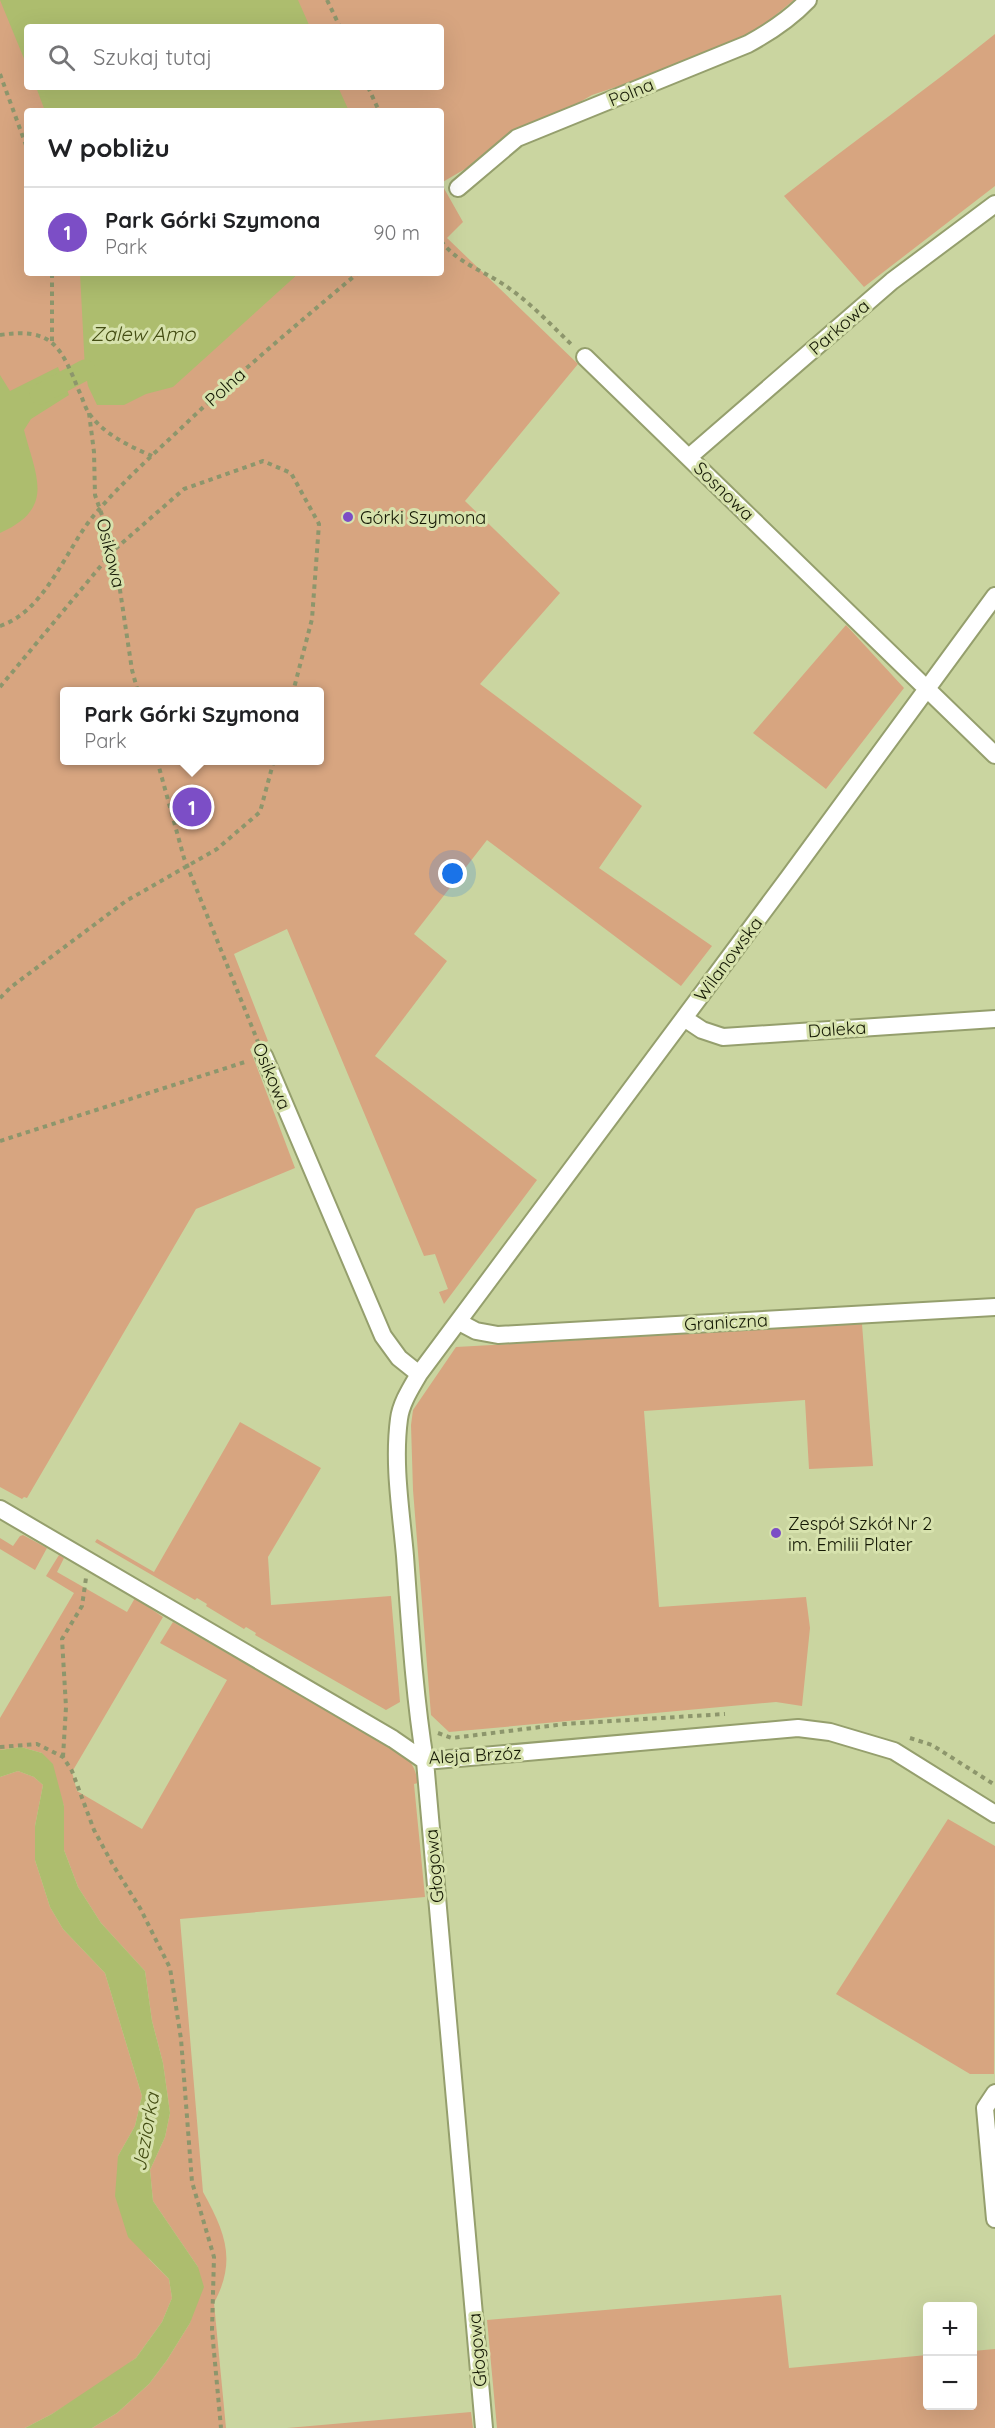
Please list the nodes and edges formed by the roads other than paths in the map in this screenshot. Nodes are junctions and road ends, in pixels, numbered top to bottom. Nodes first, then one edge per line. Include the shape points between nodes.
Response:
1 (808, 0) edge
2 (458, 188) dead end
3 (995, 204) edge
4 (585, 357) road end
5 (689, 457) junction
6 (995, 596) edge
7 (927, 688) junction
8 (995, 755) edge
9 (684, 1018) junction
10 (995, 1019) edge
11 (264, 1056) road end
12 (995, 1307) edge
13 (459, 1322) junction
14 (419, 1374) junction
15 (0, 1509) edge
16 (425, 1761) junction
17 (995, 1814) edge
18 (995, 2093) edge
19 (995, 2219) edge
20 (484, 2428) edge

1 - 2 street, Polna via 771,32 748,44 517,138
3 - 5 street, Parkowa via 892,281
4 - 5 street, Sosnowa
5 - 7 street, Sosnowa
6 - 7 street, Wilanowska
7 - 8 street, Sosnowa
7 - 9 street, Wilanowska
9 - 10 street, Daleka via 723,1037
9 - 13 street, Wilanowska
11 - 14 street, Osikowa via 383,1336 399,1358
12 - 13 street, Graniczna via 498,1335 476,1331
13 - 14 street, Głogowa
14 - 16 street, Głogowa via 399,1417 396,1454
15 - 16 street, Aleja Brzóz
16 - 17 street, Aleja Brzóz via 798,1728 830,1732 894,1751
16 - 20 street, Głogowa
18 - 19 street via 985,2108

